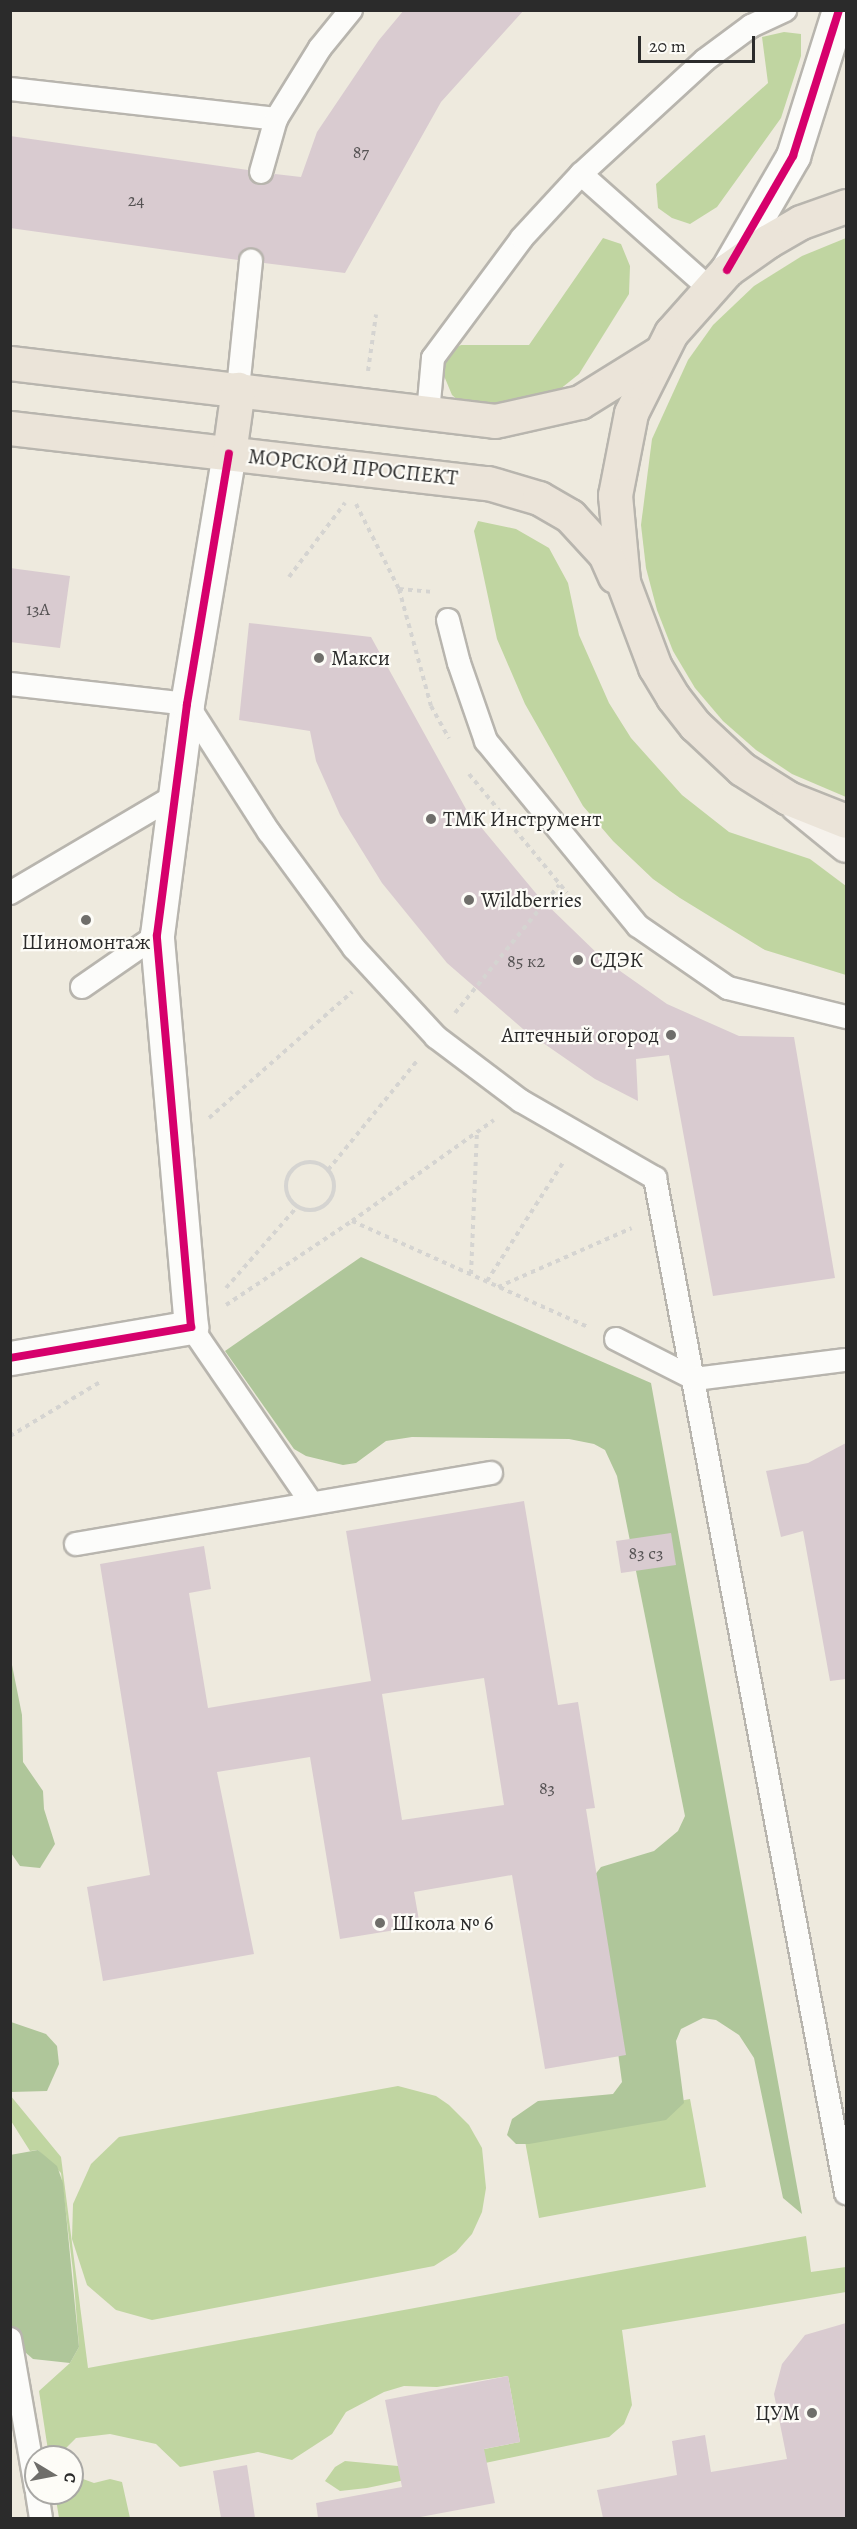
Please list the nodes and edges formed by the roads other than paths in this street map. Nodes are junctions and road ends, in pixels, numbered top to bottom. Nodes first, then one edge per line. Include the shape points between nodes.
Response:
1 (351, 10) edge
2 (786, 10) edge
3 (839, 10) edge
4 (10, 89) edge
5 (276, 119) junction
6 (261, 172) dead end
7 (581, 174) junction
8 (846, 206) edge
9 (251, 261) dead end
10 (718, 279) junction
11 (657, 354) junction
12 (10, 363) edge
13 (238, 390) junction
14 (428, 412) junction
15 (10, 428) edge
16 (229, 453) junction
17 (633, 616) junction
18 (448, 620) dead end
19 (10, 684) edge
20 (187, 704) junction
21 (175, 796) junction
22 (788, 798) junction
23 (846, 821) edge
24 (846, 845) edge
25 (10, 893) edge
26 (157, 935) junction
27 (82, 987) dead end
28 (846, 1017) edge
29 (191, 1327) junction
30 (616, 1340) road end
31 (10, 1358) edge
32 (846, 1360) edge
33 (695, 1379) junction
34 (491, 1473) dead end
35 (311, 1502) junction
36 (76, 1544) dead end
37 (846, 2193) edge
38 (10, 2340) edge
39 (28, 2445) edge

1 - 5 lane via 320,48
2 - 7 lane via 751,26 705,60
3 - 10 street via 793,156
4 - 5 lane
5 - 6 lane
7 - 10 lane
7 - 14 lane via 522,238 433,358
8 - 10 main road via 784,231
9 - 13 lane
10 - 11 main road
11 - 14 main road via 580,402 513,420
11 - 17 main road via 631,412 615,495 617,551
12 - 13 main road
13 - 14 main road
13 - 16 main road
15 - 16 main road, МОРСКОЙ ПРОСПЕКТ
16 - 17 main road, МОРСКОЙ ПРОСПЕКТ via 488,483 540,498 587,531 605,554
16 - 20 street
17 - 22 main road via 655,667 695,725 742,769
18 - 28 lane via 486,741 638,926 728,988
19 - 20 lane
20 - 21 street
20 - 33 lane via 269,832 375,971 436,1037 521,1101 655,1178
21 - 25 lane
21 - 26 street
22 - 23 main road
22 - 24 main road
26 - 27 lane
26 - 29 street
29 - 31 street
29 - 35 lane
30 - 33 lane
32 - 33 lane
33 - 37 lane
34 - 35 lane
35 - 36 lane
38 - 39 lane

